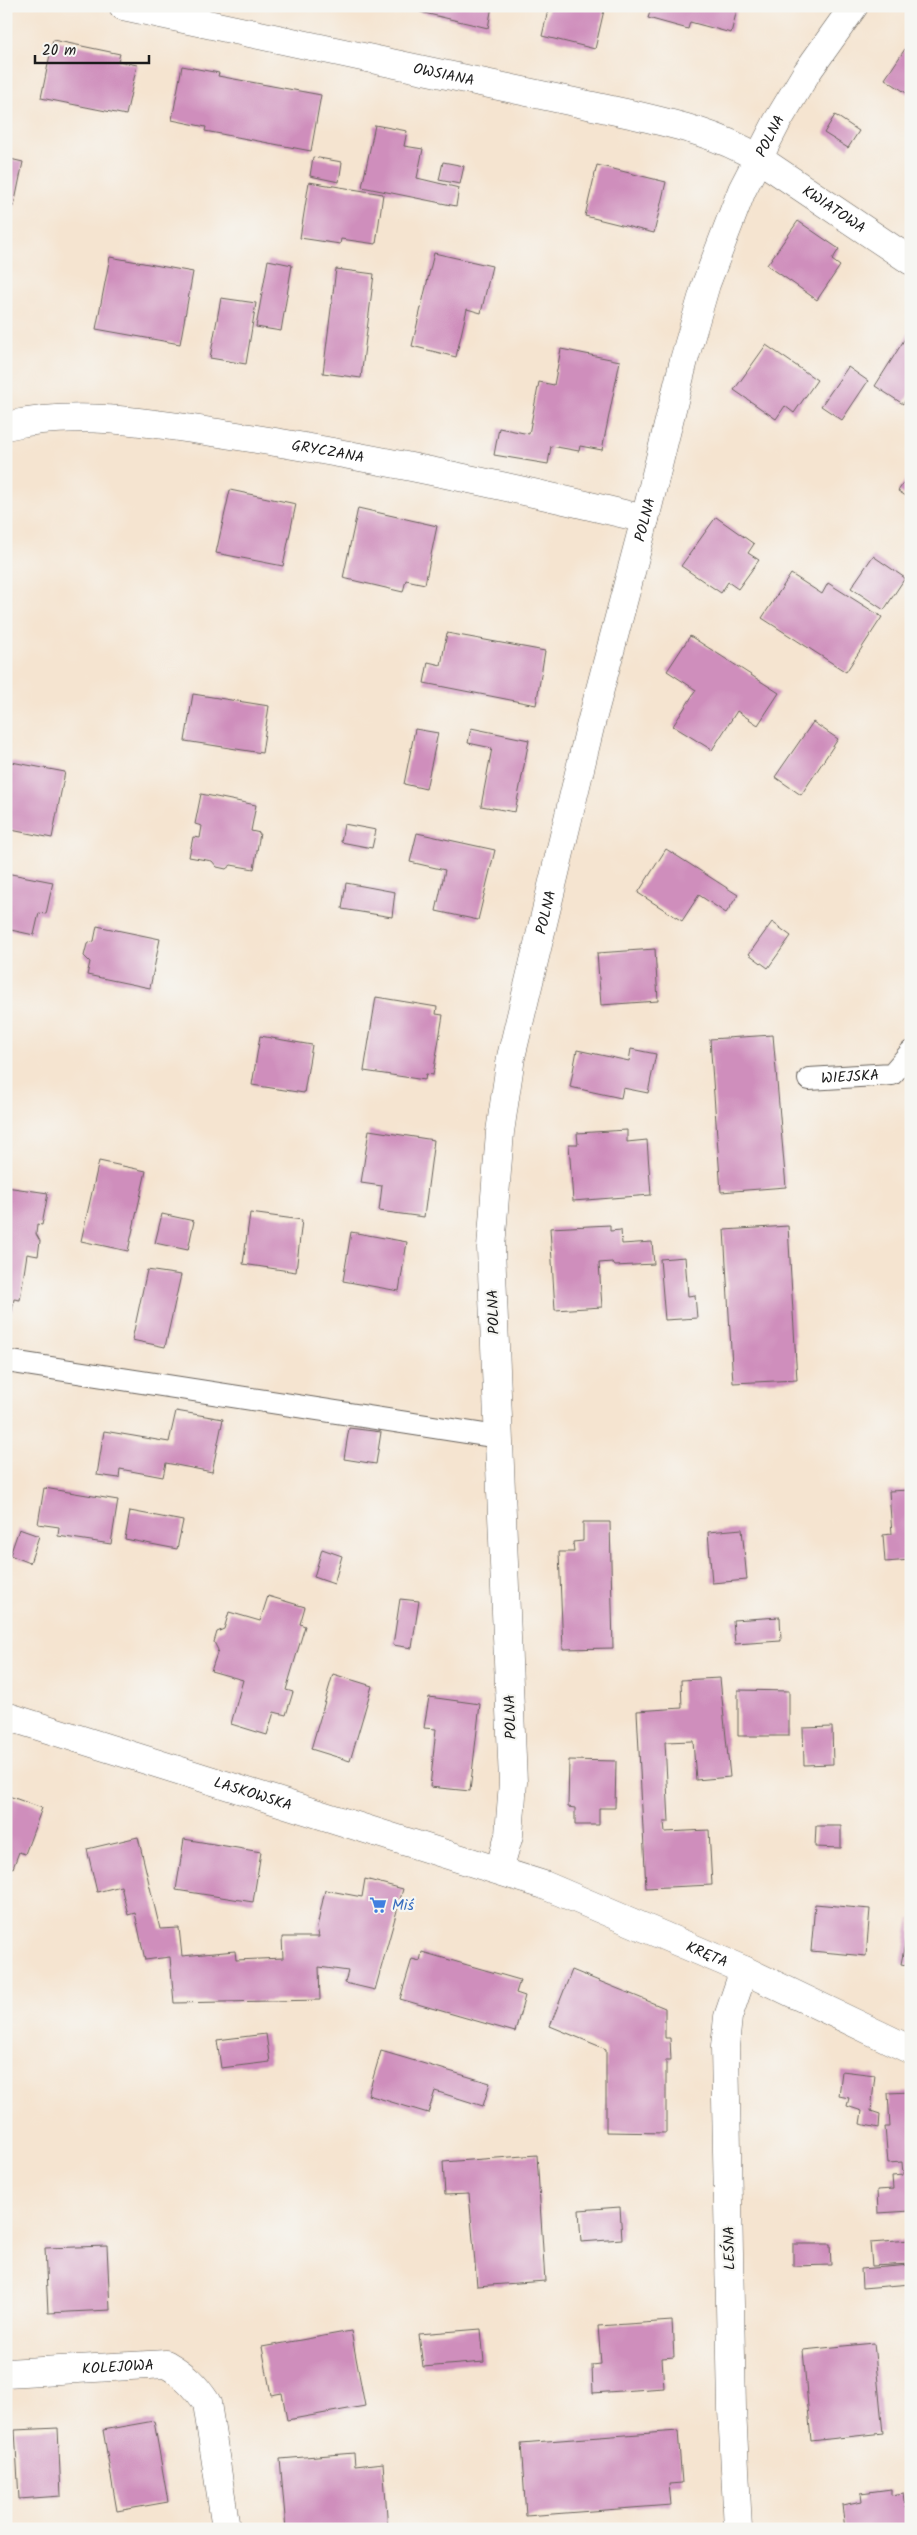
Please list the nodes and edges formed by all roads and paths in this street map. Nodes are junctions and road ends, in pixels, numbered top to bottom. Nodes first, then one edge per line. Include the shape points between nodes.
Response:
1 (123, 6) edge
2 (854, 6) edge
3 (758, 158) junction
4 (911, 261) edge
5 (6, 426) edge
6 (645, 519) junction
7 (911, 1052) edge
8 (809, 1080) dead end
9 (6, 1361) edge
10 (498, 1437) junction
11 (6, 1716) edge
12 (499, 1870) junction
13 (744, 1970) junction
14 (911, 2050) edge
15 (6, 2373) edge
16 (226, 2529) edge
17 (738, 2529) edge

1 - 3 street, OWSIANA via 635,114 708,135
2 - 3 street, POLNA via 807,72
3 - 4 street, KWIATOWA
3 - 6 street, POLNA via 728,224 694,322
5 - 6 street, GRYCZANA via 25,421 67,419 197,430 324,450
6 - 10 street, POLNA via 574,790 520,1015 505,1096 491,1248
7 - 8 lane, WIEJSKA via 892,1074
9 - 10 lane
10 - 12 street, POLNA via 513,1782 509,1835
11 - 12 street, LASKOWSKA
12 - 13 street, KRĘTA via 584,1901
13 - 14 street, KRĘTA
13 - 17 street, LEŚNA via 730,2008 725,2047 732,2409
15 - 16 street, KOLEJOWA via 166,2364 186,2375 206,2403

